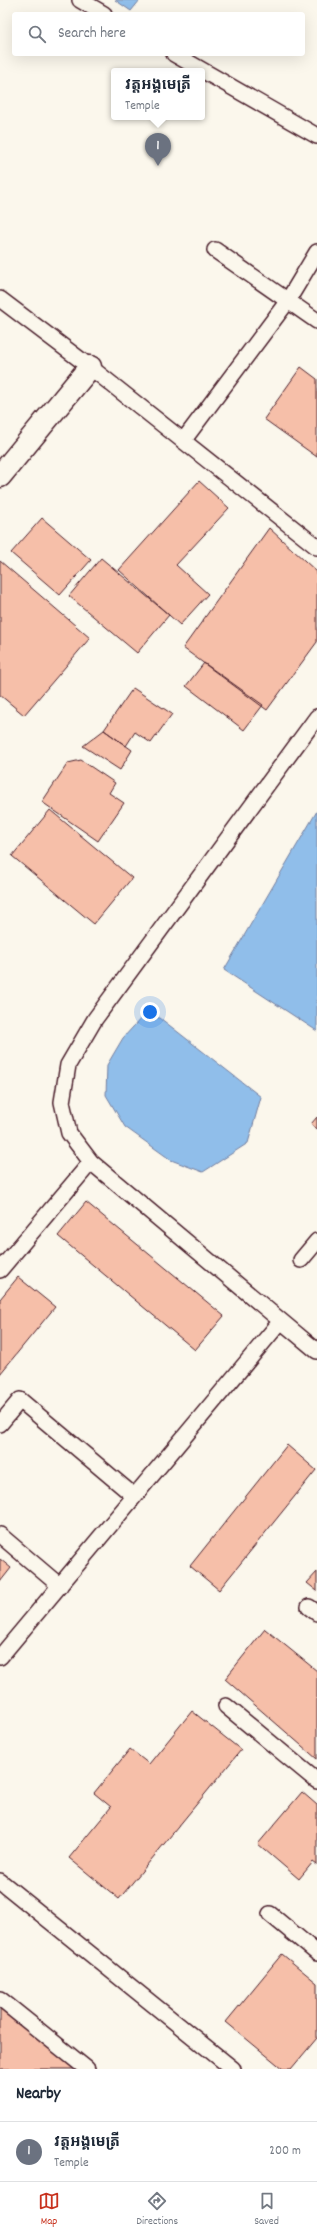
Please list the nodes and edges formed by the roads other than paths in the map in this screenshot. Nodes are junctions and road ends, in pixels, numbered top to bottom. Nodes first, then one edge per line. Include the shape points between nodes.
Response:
1 (80, 0) edge
2 (101, 12) edge
3 (177, 56) edge
4 (198, 68) edge
5 (205, 72) edge
6 (317, 136) edge
7 (215, 250) dead end
8 (317, 252) edge
9 (313, 269) edge
10 (0, 299) edge
11 (287, 302) junction
12 (317, 322) edge
13 (90, 367) junction
14 (183, 441) junction
15 (0, 476) edge
16 (317, 547) edge
17 (317, 717) edge
18 (91, 1162) junction
19 (317, 1240) edge
20 (301, 1260) dead end
21 (0, 1270) edge
22 (281, 1321) junction
23 (317, 1351) edge
24 (0, 1424) edge
25 (134, 1496) junction
26 (0, 1535) edge
27 (60, 1586) junction
28 (0, 1657) edge
29 (226, 1706) dead end
30 (317, 1781) edge
31 (0, 1882) edge
32 (270, 1914) dead end
33 (317, 1953) edge
34 (0, 1999) edge
35 (87, 2069) edge
36 (233, 2069) edge

1 - 2 lane
3 - 4 lane
5 - 6 lane
7 - 11 lane
8 - 9 lane
9 - 11 lane
10 - 13 lane
11 - 12 lane
11 - 14 lane
13 - 14 lane
13 - 15 street
14 - 16 lane
17 - 18 lane via 95,1019 68,1065 62,1102 69,1133
18 - 21 lane
18 - 22 lane
19 - 20 lane
22 - 23 lane
22 - 25 lane
24 - 25 lane via 20,1400
25 - 27 lane
26 - 27 lane
27 - 28 lane
29 - 30 lane
31 - 36 lane
32 - 33 lane
34 - 35 lane

